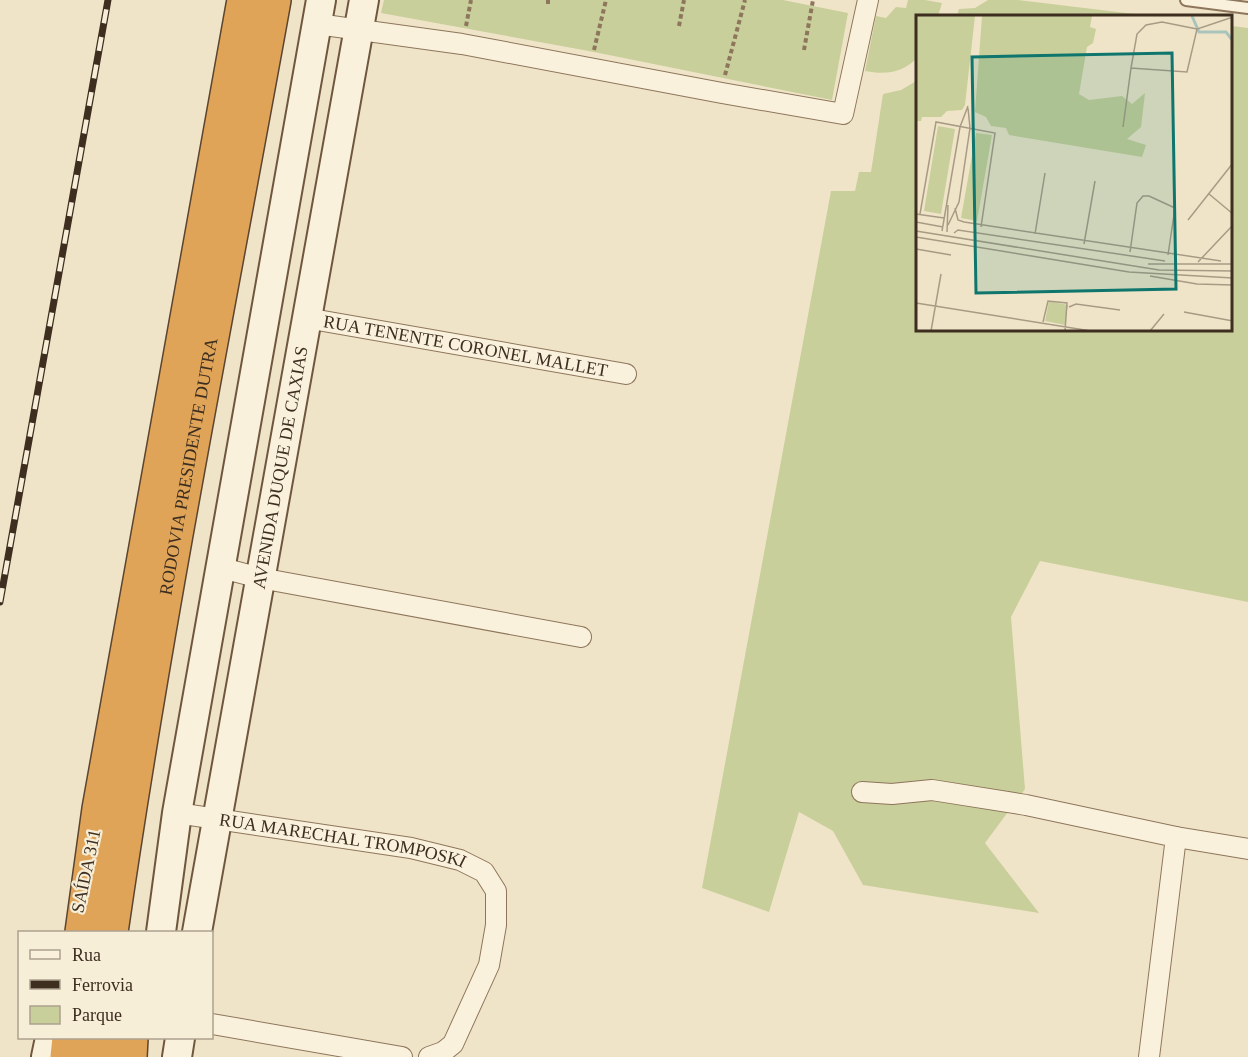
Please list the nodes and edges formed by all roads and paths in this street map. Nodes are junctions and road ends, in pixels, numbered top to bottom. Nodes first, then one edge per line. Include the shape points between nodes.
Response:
1 (244, 0) edge
2 (274, 0) edge
3 (364, 0) edge
4 (606, 0) edge
5 (684, 0) edge
6 (745, 0) edge
7 (813, 0) edge
8 (868, 0) edge
9 (1186, 0) edge
10 (1248, 8) edge
11 (319, 12) edge
12 (679, 26) dead end
13 (358, 31) junction
14 (804, 50) dead end
15 (592, 68) junction
16 (722, 93) junction
17 (306, 318) junction
18 (626, 375) dead end
19 (222, 568) junction
20 (260, 578) junction
21 (581, 637) dead end
22 (862, 792) dead end
23 (130, 800) junction
24 (99, 809) junction
25 (177, 813) junction
26 (216, 820) junction
27 (1176, 837) junction
28 (1248, 849) edge
29 (73, 931) edge
30 (82, 931) edge
31 (111, 931) edge
32 (134, 931) edge
33 (161, 931) edge
34 (197, 931) edge
35 (213, 1024) edge
36 (50, 1039) edge
37 (69, 1039) edge
38 (100, 1039) edge
39 (130, 1039) edge
40 (146, 1039) edge
41 (180, 1039) edge
42 (46, 1057) edge
43 (67, 1057) edge
44 (99, 1057) edge
45 (130, 1057) edge
46 (145, 1057) edge
47 (177, 1057) edge
48 (402, 1057) edge
49 (429, 1057) edge
50 (1149, 1057) edge

1 - 24 highway, RODOVIA PRESIDENTE DUTRA
2 - 23 highway, RODOVIA PRESIDENTE DUTRA
3 - 13 street, AVENIDA DUQUE DE CAXIAS
4 - 15 path
5 - 12 path
6 - 16 path
7 - 14 path
8 - 16 street via 843,114
9 - 10 lane
11 - 13 street
11 - 19 street
13 - 15 street via 462,44
13 - 17 street, AVENIDA DUQUE DE CAXIAS
15 - 16 street
17 - 18 street, RUA TENENTE CORONEL MALLET
17 - 20 street, AVENIDA DUQUE DE CAXIAS
19 - 20 street
19 - 25 street
20 - 21 street
20 - 26 street, AVENIDA DUQUE DE CAXIAS
22 - 27 street via 932,790 1026,805
23 - 31 highway, RODOVIA PRESIDENTE DUTRA
23 - 32 highway
24 - 29 street, SAÍDA 311
24 - 30 highway, RODOVIA PRESIDENTE DUTRA
25 - 26 street, RUA MARECHAL TROMPOSKI
25 - 33 street
26 - 34 street, AVENIDA DUQUE DE CAXIAS
26 - 49 street, RUA MARECHAL TROMPOSKI via 411,848 460,860 484,872 496,891 496,925 489,965 453,1044
27 - 28 street
27 - 50 street
35 - 48 street
36 - 42 street
37 - 43 highway
38 - 44 highway
39 - 45 highway
40 - 46 street
41 - 47 street

